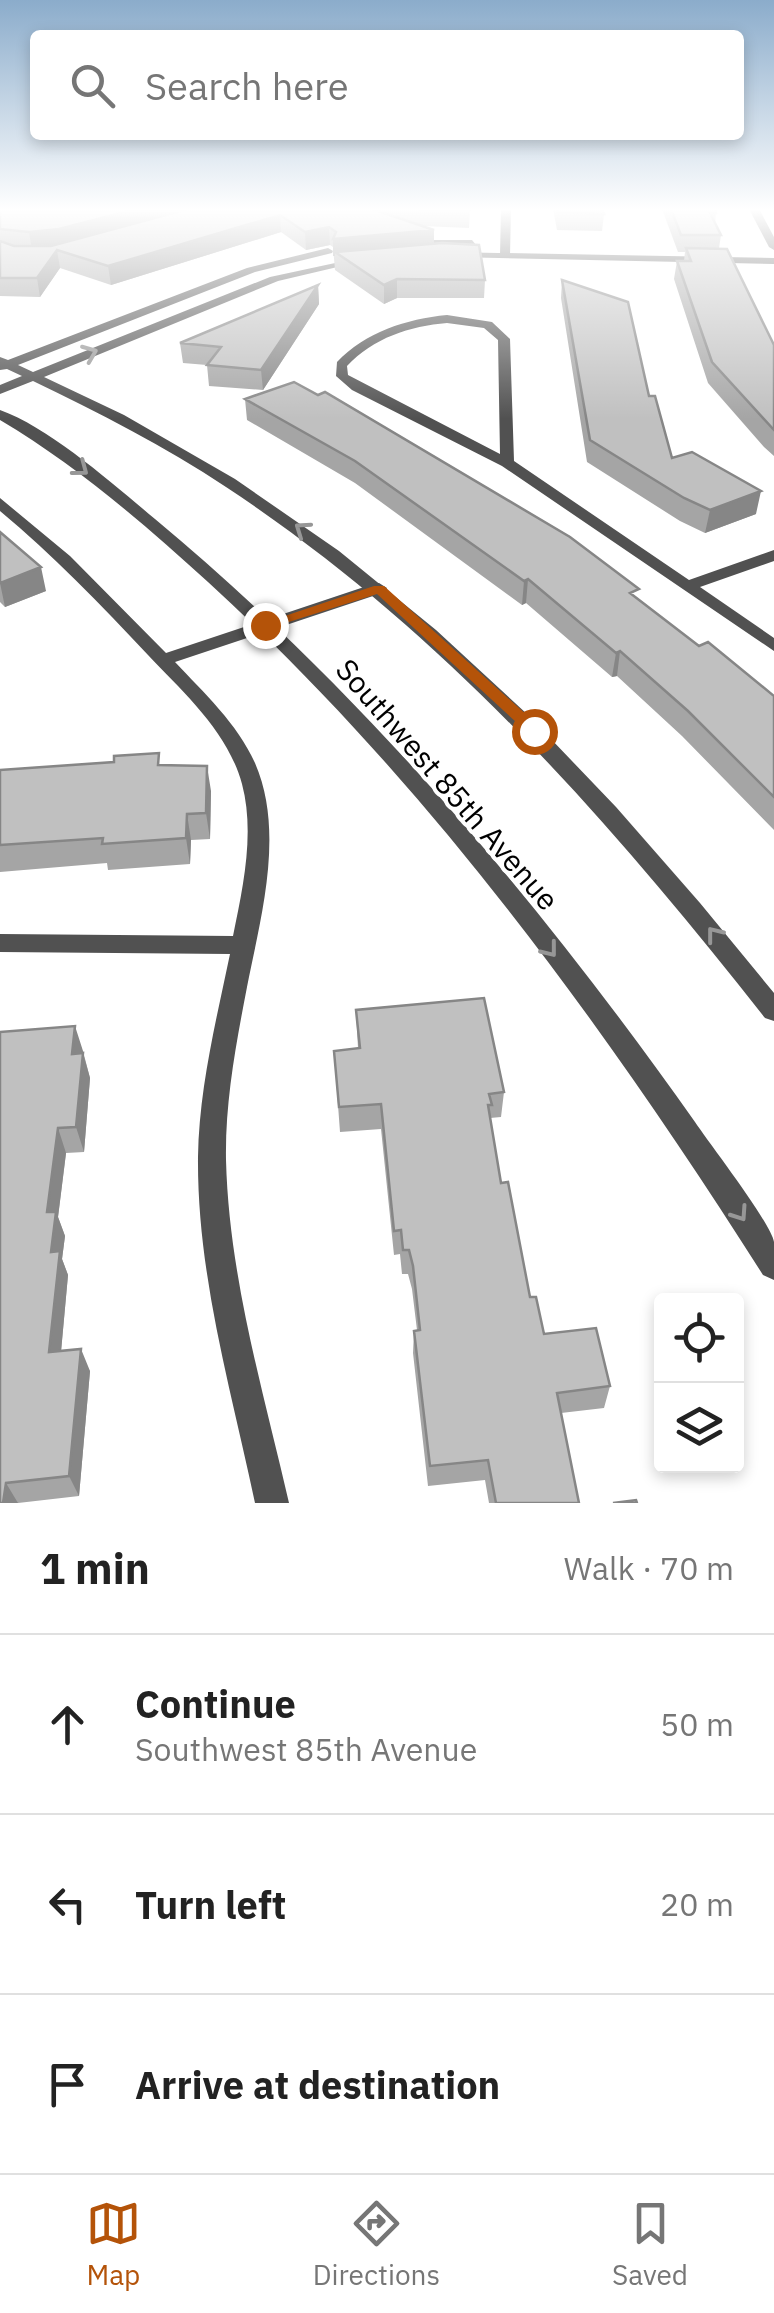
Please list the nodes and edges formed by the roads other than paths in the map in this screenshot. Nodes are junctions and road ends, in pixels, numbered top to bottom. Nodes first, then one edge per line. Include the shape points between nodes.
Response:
1 (227, 279) edge
2 (274, 279) edge
3 (3, 364) edge
4 (34, 376) junction
5 (0, 390) edge
6 (0, 414) edge
7 (507, 463) junction
8 (5, 513) edge
9 (774, 555) edge
10 (690, 585) junction
11 (379, 588) junction
12 (265, 625) junction
13 (774, 646) edge
14 (163, 660) junction
15 (0, 943) edge
16 (241, 945) junction
17 (774, 1011) edge
18 (774, 1264) edge
19 (272, 1503) edge

1 - 3 street
4 -> 2 street
3 - 4 street
4 - 5 street
11 -> 4 street via 205,463
6 -> 12 street, Southwest 85th Avenue via 137,512
7 - 7 street via 504,338 488,325 417,323 341,365 342,376 357,387
7 - 10 street
8 - 14 street via 104,597
9 - 10 street
10 - 13 street
11 - 12 street
17 -> 11 street via 600,800
12 - 14 street
12 -> 18 street, Southwest 85th Avenue via 380,745 520,911
14 - 16 street via 220,725 247,770 258,840
15 - 16 street
16 - 19 street via 213,1112 212,1190 222,1274

